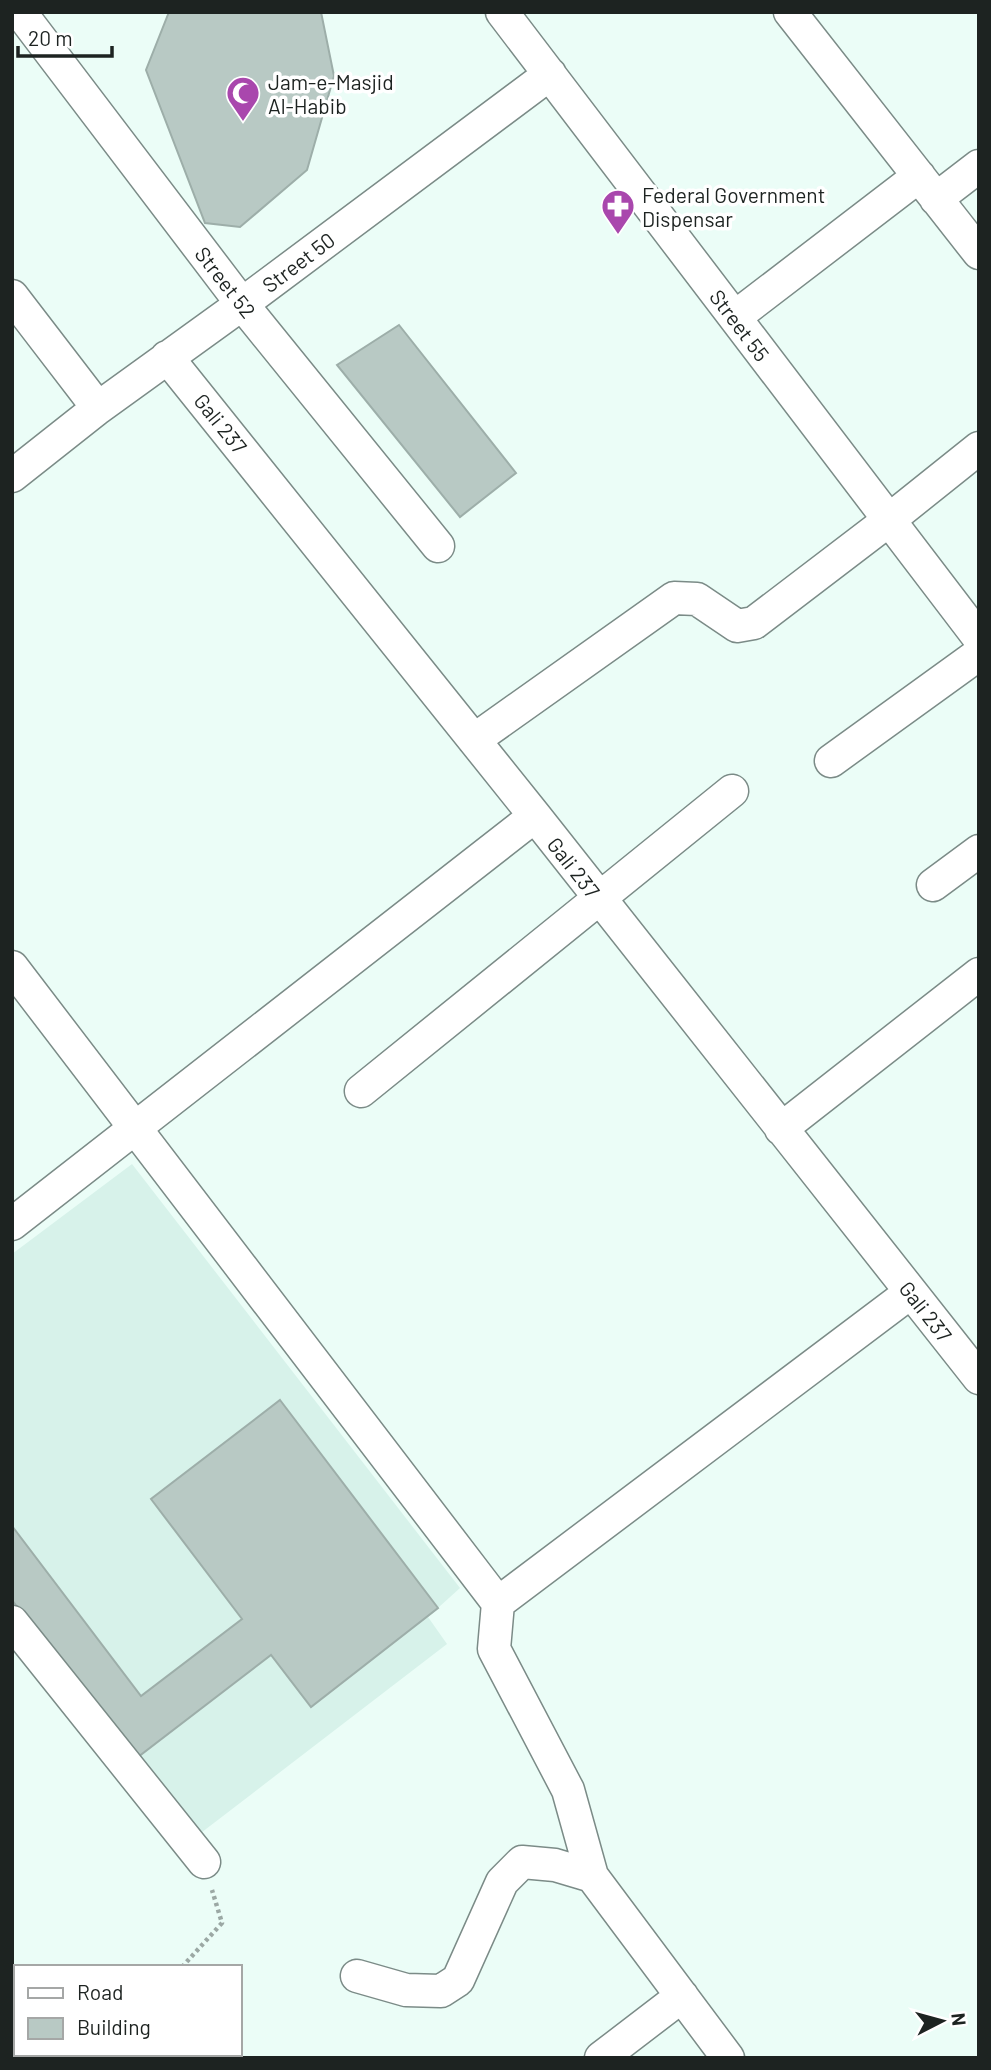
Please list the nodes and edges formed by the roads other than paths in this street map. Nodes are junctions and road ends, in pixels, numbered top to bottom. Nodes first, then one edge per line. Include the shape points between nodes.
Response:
1 (502, 12) edge
2 (793, 13) edge
3 (25, 14) edge
4 (550, 75) junction
5 (979, 166) edge
6 (928, 188) junction
7 (979, 253) edge
8 (12, 296) edge
9 (242, 304) junction
10 (735, 317) junction
11 (167, 357) junction
12 (98, 408) junction
13 (979, 448) edge
14 (12, 476) edge
15 (889, 520) junction
16 (438, 547) dead end
17 (979, 638) edge
18 (979, 654) edge
19 (474, 740) junction
20 (831, 761) dead end
21 (732, 791) dead end
22 (535, 816) junction
23 (979, 851) edge
24 (933, 885) dead end
25 (598, 898) junction
26 (12, 967) edge
27 (979, 974) edge
28 (361, 1091) dead end
29 (136, 1127) junction
30 (781, 1129) junction
31 (12, 1224) edge
32 (911, 1292) junction
33 (979, 1378) edge
34 (498, 1603) junction
35 (12, 1622) edge
36 (204, 1862) road end
37 (592, 1876) junction
38 (357, 1976) dead end
39 (682, 1996) junction
40 (601, 2058) edge
41 (728, 2058) edge

1 - 4 street, Street 55
2 - 6 street
3 - 9 street, Street 52
4 - 9 street, Street 50
4 - 10 street, Street 55
5 - 6 street
6 - 7 street
6 - 10 street
8 - 12 street
9 - 11 street, Street 50
9 - 16 street, Street 52
10 - 15 street, Street 55
11 - 12 street, Street 50
11 - 19 street, Gali 237
12 - 14 street, Street 50
13 - 15 street
15 - 17 street, Street 55
15 - 19 street via 754,623 737,626 698,599 674,598
18 - 20 street
19 - 22 street, Gali 237
21 - 25 street
22 - 25 street, Gali 237
22 - 29 street
23 - 24 street
25 - 28 street
25 - 30 street, Gali 237
26 - 29 street
27 - 30 street
29 - 31 street
29 - 34 street
30 - 32 street, Gali 237
32 - 33 street, Gali 237
32 - 34 street
34 - 37 street via 494,1649 568,1790
35 - 36 street
37 - 38 street via 555,1865 522,1862 502,1882 458,1980 441,1991 406,1990
37 - 39 street
39 - 40 street
39 - 41 street

